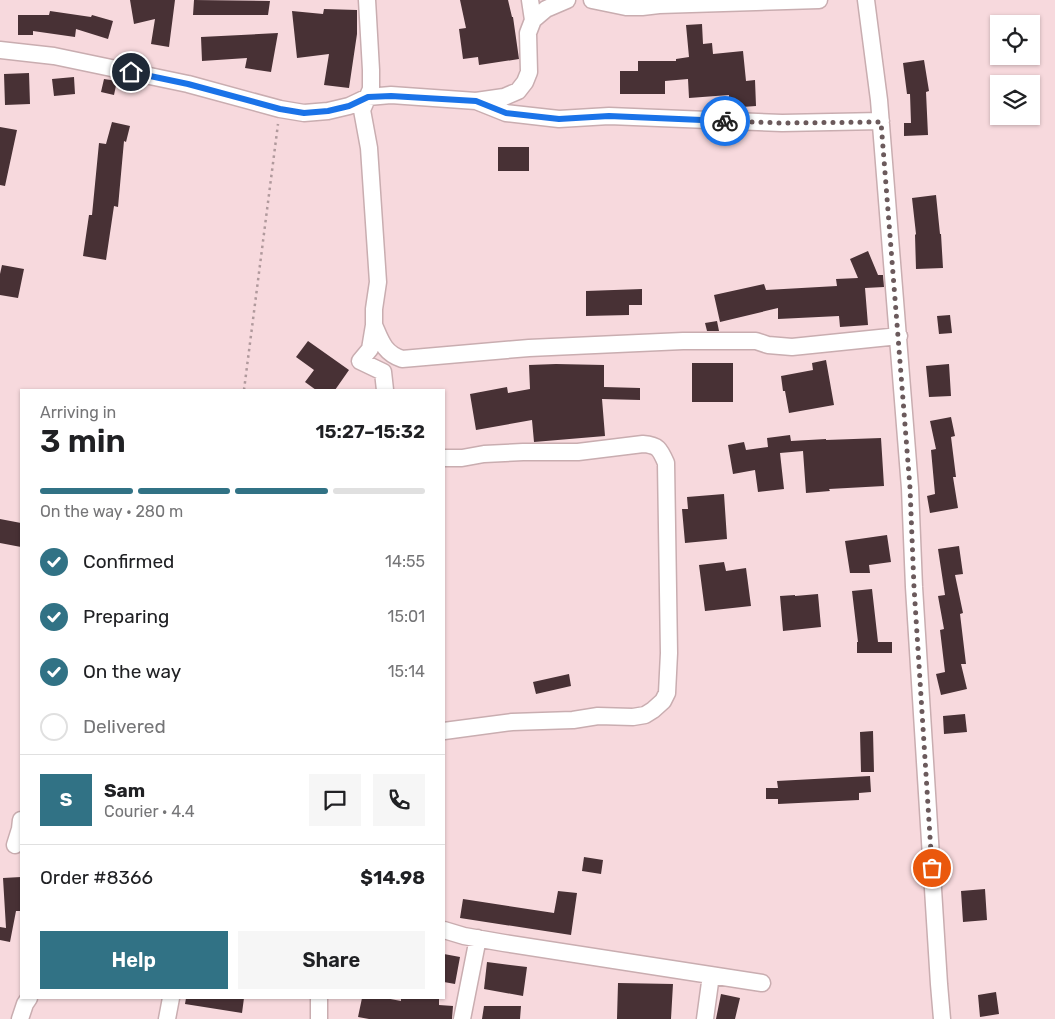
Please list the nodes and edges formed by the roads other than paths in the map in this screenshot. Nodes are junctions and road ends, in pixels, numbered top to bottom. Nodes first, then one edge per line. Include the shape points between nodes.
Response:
1 (367, 0) edge
2 (530, 0) edge
3 (567, 0) edge
4 (592, 0) edge
5 (819, 0) edge
6 (866, 0) edge
7 (533, 20) junction
8 (0, 50) edge
9 (368, 97) junction
10 (476, 101) junction
11 (881, 122) junction
12 (374, 325) junction
13 (899, 336) junction
14 (402, 359) junction
15 (383, 372) junction
16 (385, 389) edge
17 (445, 458) edge
18 (445, 731) edge
19 (20, 829) edge
20 (12, 845) edge
21 (445, 930) edge
22 (478, 938) junction
23 (711, 975) junction
24 (762, 983) dead end
25 (28, 999) edge
26 (171, 999) edge
27 (319, 999) edge
28 (20, 1019) edge
29 (167, 1019) edge
30 (319, 1019) edge
31 (462, 1019) edge
32 (705, 1019) edge
33 (942, 1019) edge

1 - 9 street via 371,70
2 - 7 street
3 - 7 street via 546,9
4 - 5 street via 642,7
6 - 11 street
7 - 10 street via 528,33 529,72 525,82 518,91 504,97
8 - 9 street via 64,58 304,113 349,106
9 - 10 street
9 - 12 street via 362,110 369,148 378,282
10 - 11 street via 506,113 559,119 609,116 782,123
11 - 13 street
12 - 14 street via 386,350
12 - 15 street via 370,349 360,361
13 - 14 street via 792,347 756,341 683,341 529,348
13 - 33 street
14 - 15 street
15 - 16 street
17 - 18 street via 578,452 643,444 658,449 666,463 669,653 666,698 644,715 512,722
19 - 20 street
21 - 22 street
22 - 23 street
22 - 31 street
23 - 24 street
23 - 32 street
25 - 28 street
26 - 29 street
27 - 30 street

